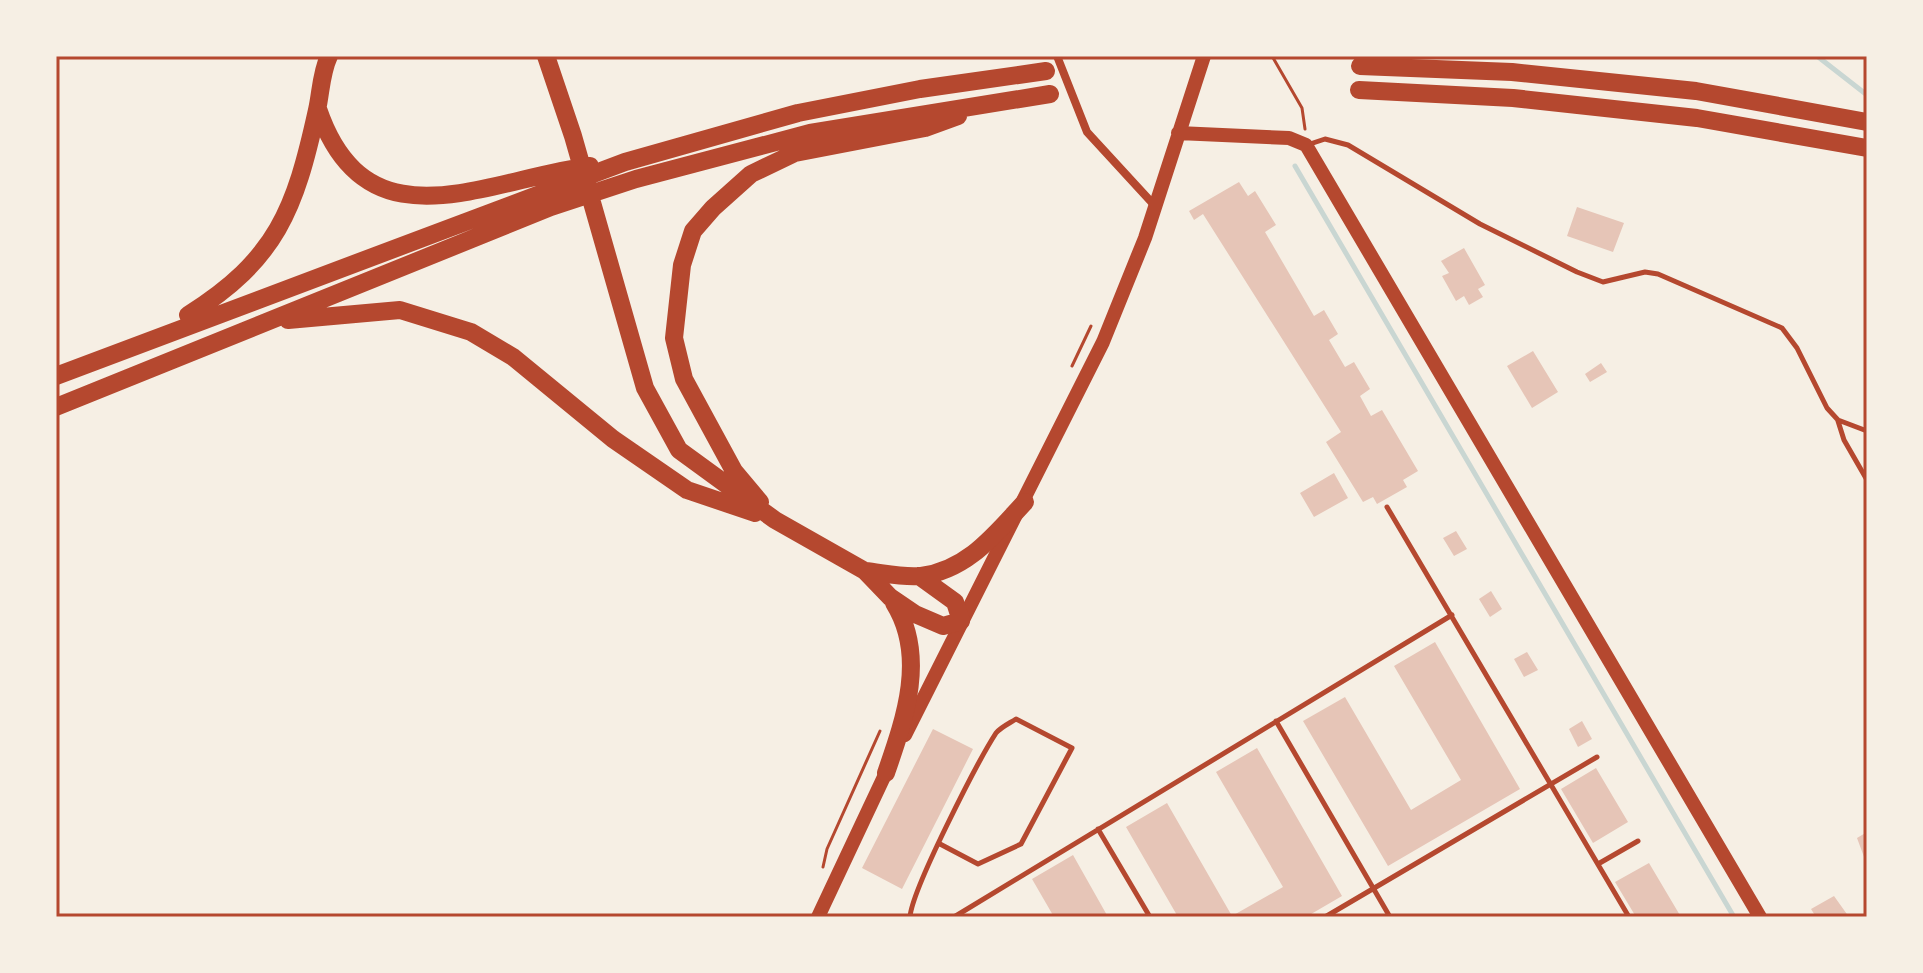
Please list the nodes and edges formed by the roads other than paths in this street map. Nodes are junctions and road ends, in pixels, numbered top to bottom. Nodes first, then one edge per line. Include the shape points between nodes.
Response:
1 (329, 56) edge
2 (546, 56) edge
3 (1204, 56) edge
4 (1051, 63) edge
5 (1360, 66) dead end
6 (1359, 90) dead end
7 (1050, 94) dead end
8 (995, 102) junction
9 (318, 109) junction
10 (1867, 122) edge
11 (1178, 133) junction
12 (1306, 145) junction
13 (1867, 148) edge
14 (625, 162) junction
15 (1155, 206) junction
16 (262, 323) junction
17 (155, 336) junction
18 (56, 376) edge
19 (56, 407) edge
20 (1838, 420) junction
21 (1867, 431) edge
22 (1867, 480) edge
23 (1025, 502) junction
24 (1387, 507) dead end
25 (775, 520) junction
26 (865, 571) junction
27 (919, 576) junction
28 (890, 597) junction
29 (1452, 615) junction
30 (961, 621) junction
31 (1276, 721) junction
32 (1597, 757) dead end
33 (886, 773) junction
34 (1551, 783) junction
35 (1098, 829) junction
36 (1638, 841) dead end
37 (940, 844) junction
38 (1598, 864) junction
39 (1373, 889) junction
40 (818, 917) edge
41 (910, 917) edge
42 (954, 917) edge
43 (1150, 917) edge
44 (1325, 917) edge
45 (1390, 917) edge
46 (1629, 917) edge
47 (1760, 917) edge

1 - 9 highway
2 - 25 highway via 645,388 663,426 699,467
3 - 11 street
4 - 14 highway via 798,113
4 - 15 street via 1087,132
5 - 10 highway via 1512,72 1696,91
6 - 13 highway via 1513,98 1697,118
7 - 8 highway
8 - 16 highway via 810,133 636,179 551,207
8 - 25 highway via 925,128 795,153 751,174 693,231 682,265 674,338 684,379 734,471
9 - 14 highway via 326,133 354,172 409,197 450,196 545,172
9 - 17 highway via 286,216 260,257 229,289
11 - 12 street via 1289,138
11 - 15 street
12 - 20 lane via 1325,139 1348,145 1480,224 1603,282 1658,274 1782,328
12 - 47 street
14 - 17 highway
15 - 23 street via 1103,342
16 - 19 highway
16 - 25 highway via 400,310 471,332 513,357 613,439 687,490
17 - 18 highway
20 - 21 lane
20 - 22 lane
23 - 27 highway via 977,553 948,570
23 - 30 street
24 - 29 lane
25 - 26 highway
26 - 27 highway
26 - 28 highway
27 - 30 highway via 955,602
28 - 30 highway via 943,626
28 - 33 highway via 906,623 912,669 905,719
29 - 31 lane
29 - 34 lane
30 - 33 street
31 - 35 lane
31 - 39 lane
32 - 34 lane
33 - 40 street
34 - 38 lane
34 - 39 lane
35 - 42 lane
35 - 43 lane
36 - 38 lane
37 - 37 lane via 998,730 1016,719 1072,748 1021,844 978,864
37 - 41 lane via 911,900
38 - 46 lane
39 - 44 lane
39 - 45 lane

